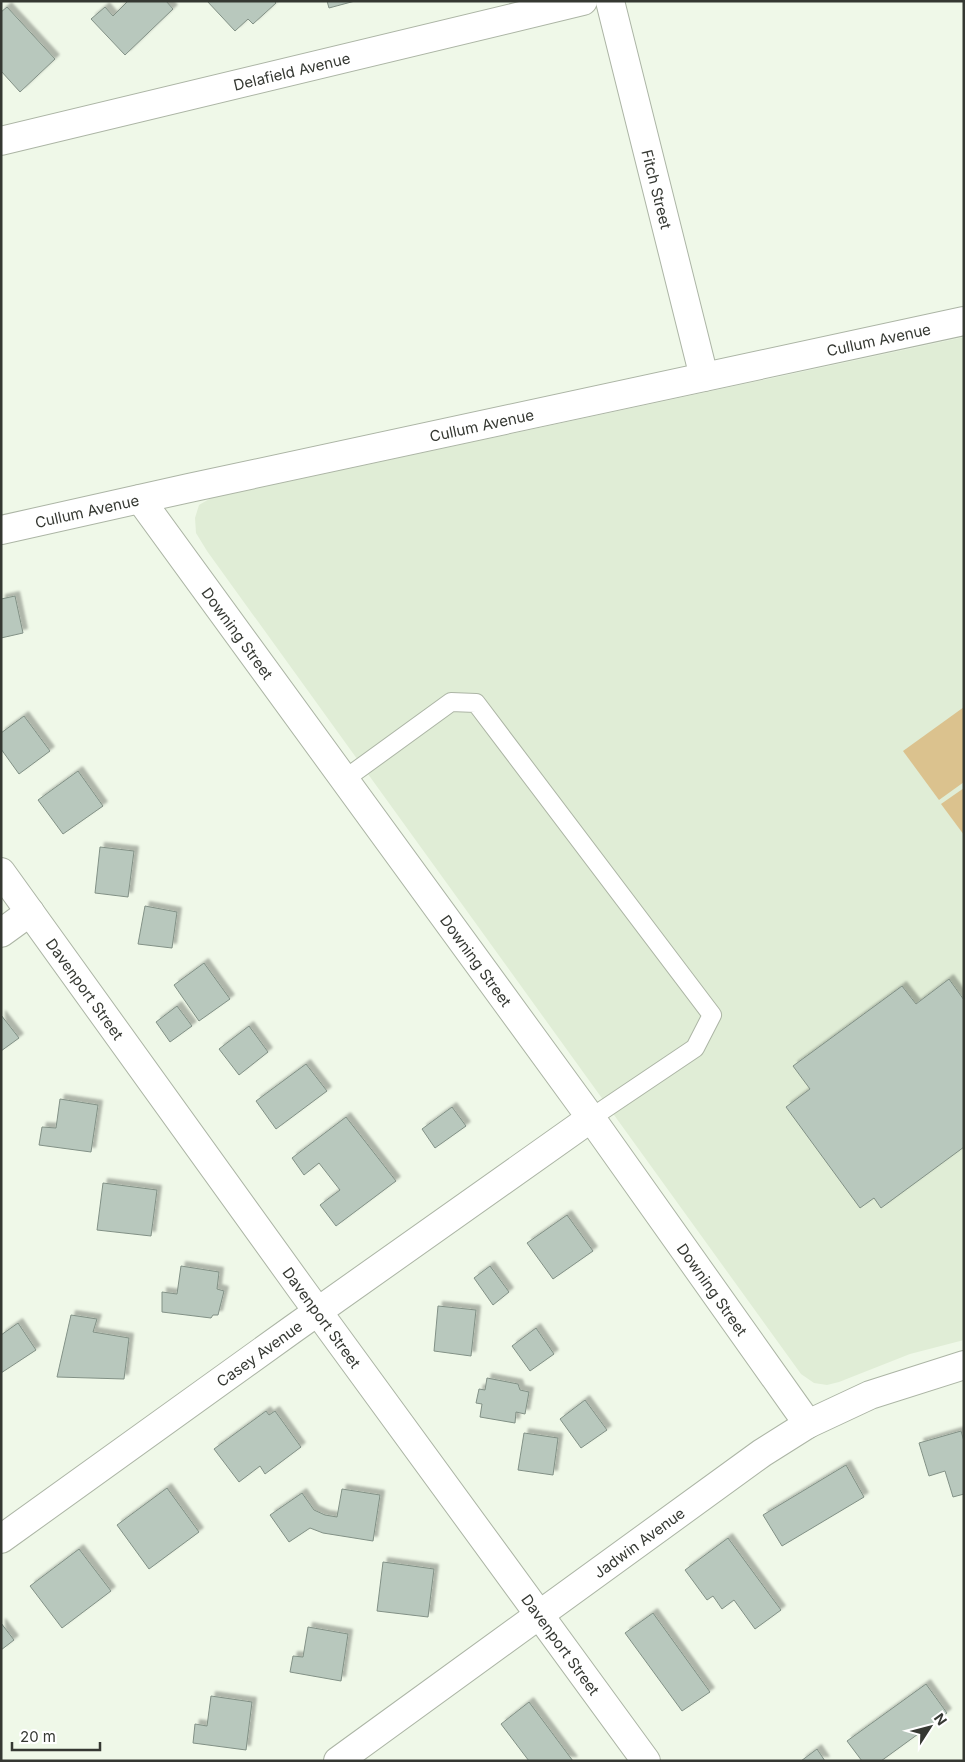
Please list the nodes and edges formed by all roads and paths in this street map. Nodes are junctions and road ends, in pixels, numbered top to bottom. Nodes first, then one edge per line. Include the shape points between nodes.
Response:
1 (583, 1) edge
2 (610, 1) edge
3 (1, 141) edge
4 (964, 321) edge
5 (704, 377) junction
6 (140, 499) junction
7 (1, 530) edge
8 (345, 779) junction
9 (1, 872) edge
10 (30, 912) junction
11 (1, 932) edge
12 (591, 1118) junction
13 (317, 1312) junction
14 (964, 1364) edge
15 (808, 1424) junction
16 (1, 1539) edge
17 (539, 1616) junction
18 (338, 1761) edge
19 (646, 1761) edge

1 - 3 street, Delafield Avenue
2 - 5 street, Fitch Street
4 - 5 street, Cullum Avenue
5 - 6 street, Cullum Avenue
6 - 7 street, Cullum Avenue
6 - 8 street, Downing Street
8 - 12 street, Downing Street
8 - 12 lane via 451,702 476,703 712,1015 695,1048
9 - 10 street, Davenport Street
10 - 11 street
10 - 13 street, Davenport Street
12 - 13 street, Casey Avenue
12 - 15 street, Downing Street
13 - 16 street, Casey Avenue
13 - 17 street, Davenport Street
14 - 15 street, Jadwin Avenue via 870,1395
15 - 17 street, Jadwin Avenue via 762,1453
17 - 18 street, Jadwin Avenue
17 - 19 street, Davenport Street

